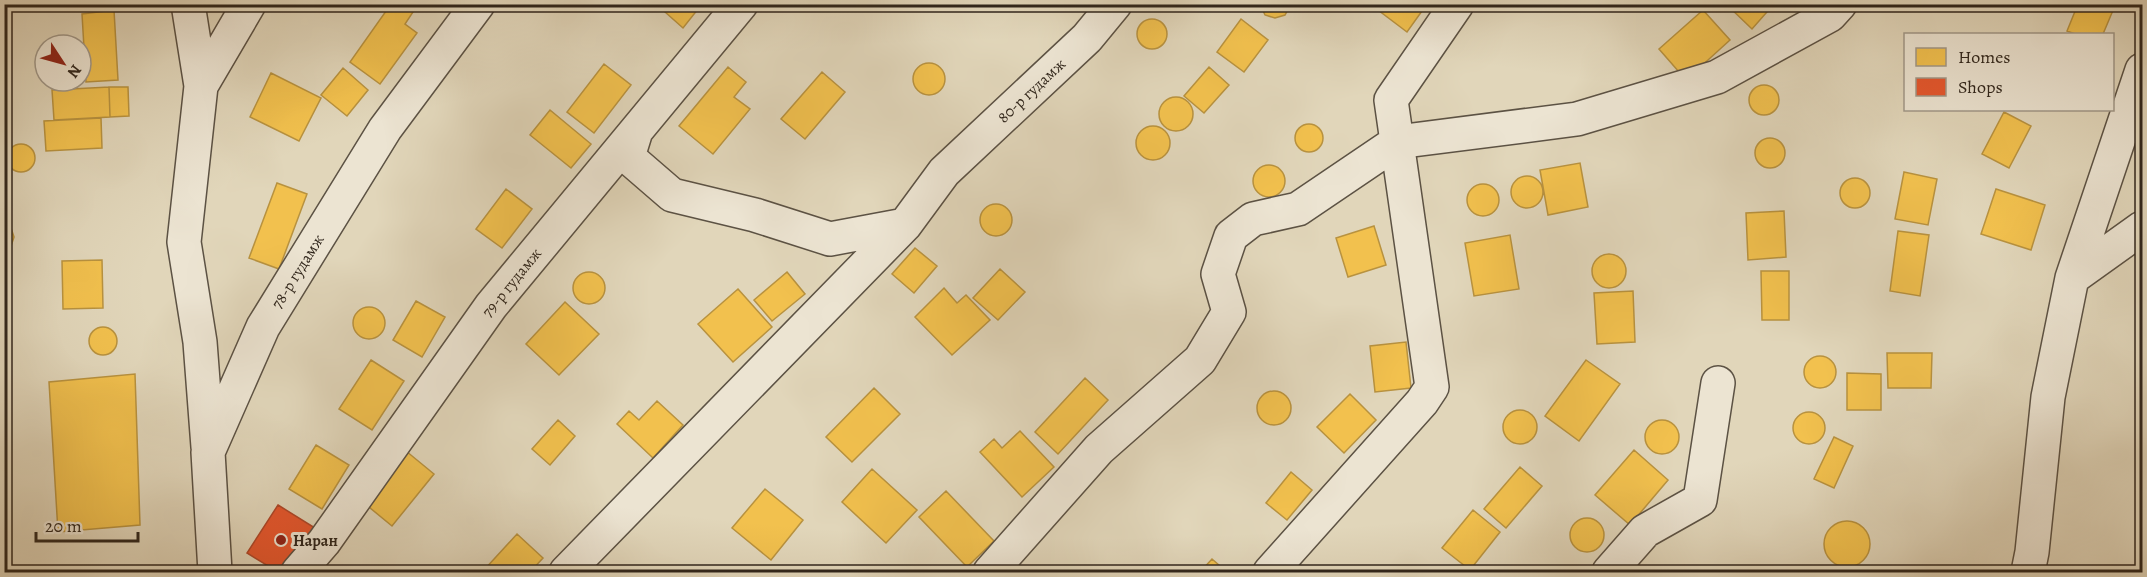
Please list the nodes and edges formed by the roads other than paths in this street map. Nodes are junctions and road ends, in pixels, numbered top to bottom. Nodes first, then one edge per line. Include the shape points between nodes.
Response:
1 (188, 4) edge
2 (249, 4) edge
3 (478, 4) edge
4 (741, 4) edge
5 (1115, 4) edge
6 (1457, 4) edge
7 (1840, 4) edge
8 (2142, 70) edge
9 (201, 86) junction
10 (636, 130) junction
11 (1397, 142) junction
12 (906, 225) junction
13 (2142, 228) edge
14 (2072, 278) junction
15 (1718, 383) dead end
16 (208, 452) junction
17 (215, 573) edge
18 (298, 573) edge
19 (566, 573) edge
20 (990, 573) edge
21 (1270, 573) edge
22 (1609, 573) edge
23 (2028, 573) edge

1 - 9 street
2 - 9 street
3 - 16 street, 78-р гудамж via 385,129 263,327
4 - 10 street, 79-р гудамж
5 - 12 street, 80-р гудамж via 1087,38 944,172
6 - 11 street via 1392,100
7 - 11 street via 1830,15 1717,77 1577,119
8 - 14 street
9 - 16 street via 184,242 200,342
10 - 12 street via 628,157 672,195 830,239
10 - 18 street, 79-р гудамж via 490,306 324,542
11 - 20 street via 1298,208 1253,219 1232,236 1218,274 1229,312 1200,360 1100,449
11 - 21 street via 1432,387
12 - 19 street, 80-р гудамж
13 - 14 street
14 - 23 street via 2048,398
15 - 22 street via 1700,500 1645,531
16 - 17 street, 78-р гудамж

